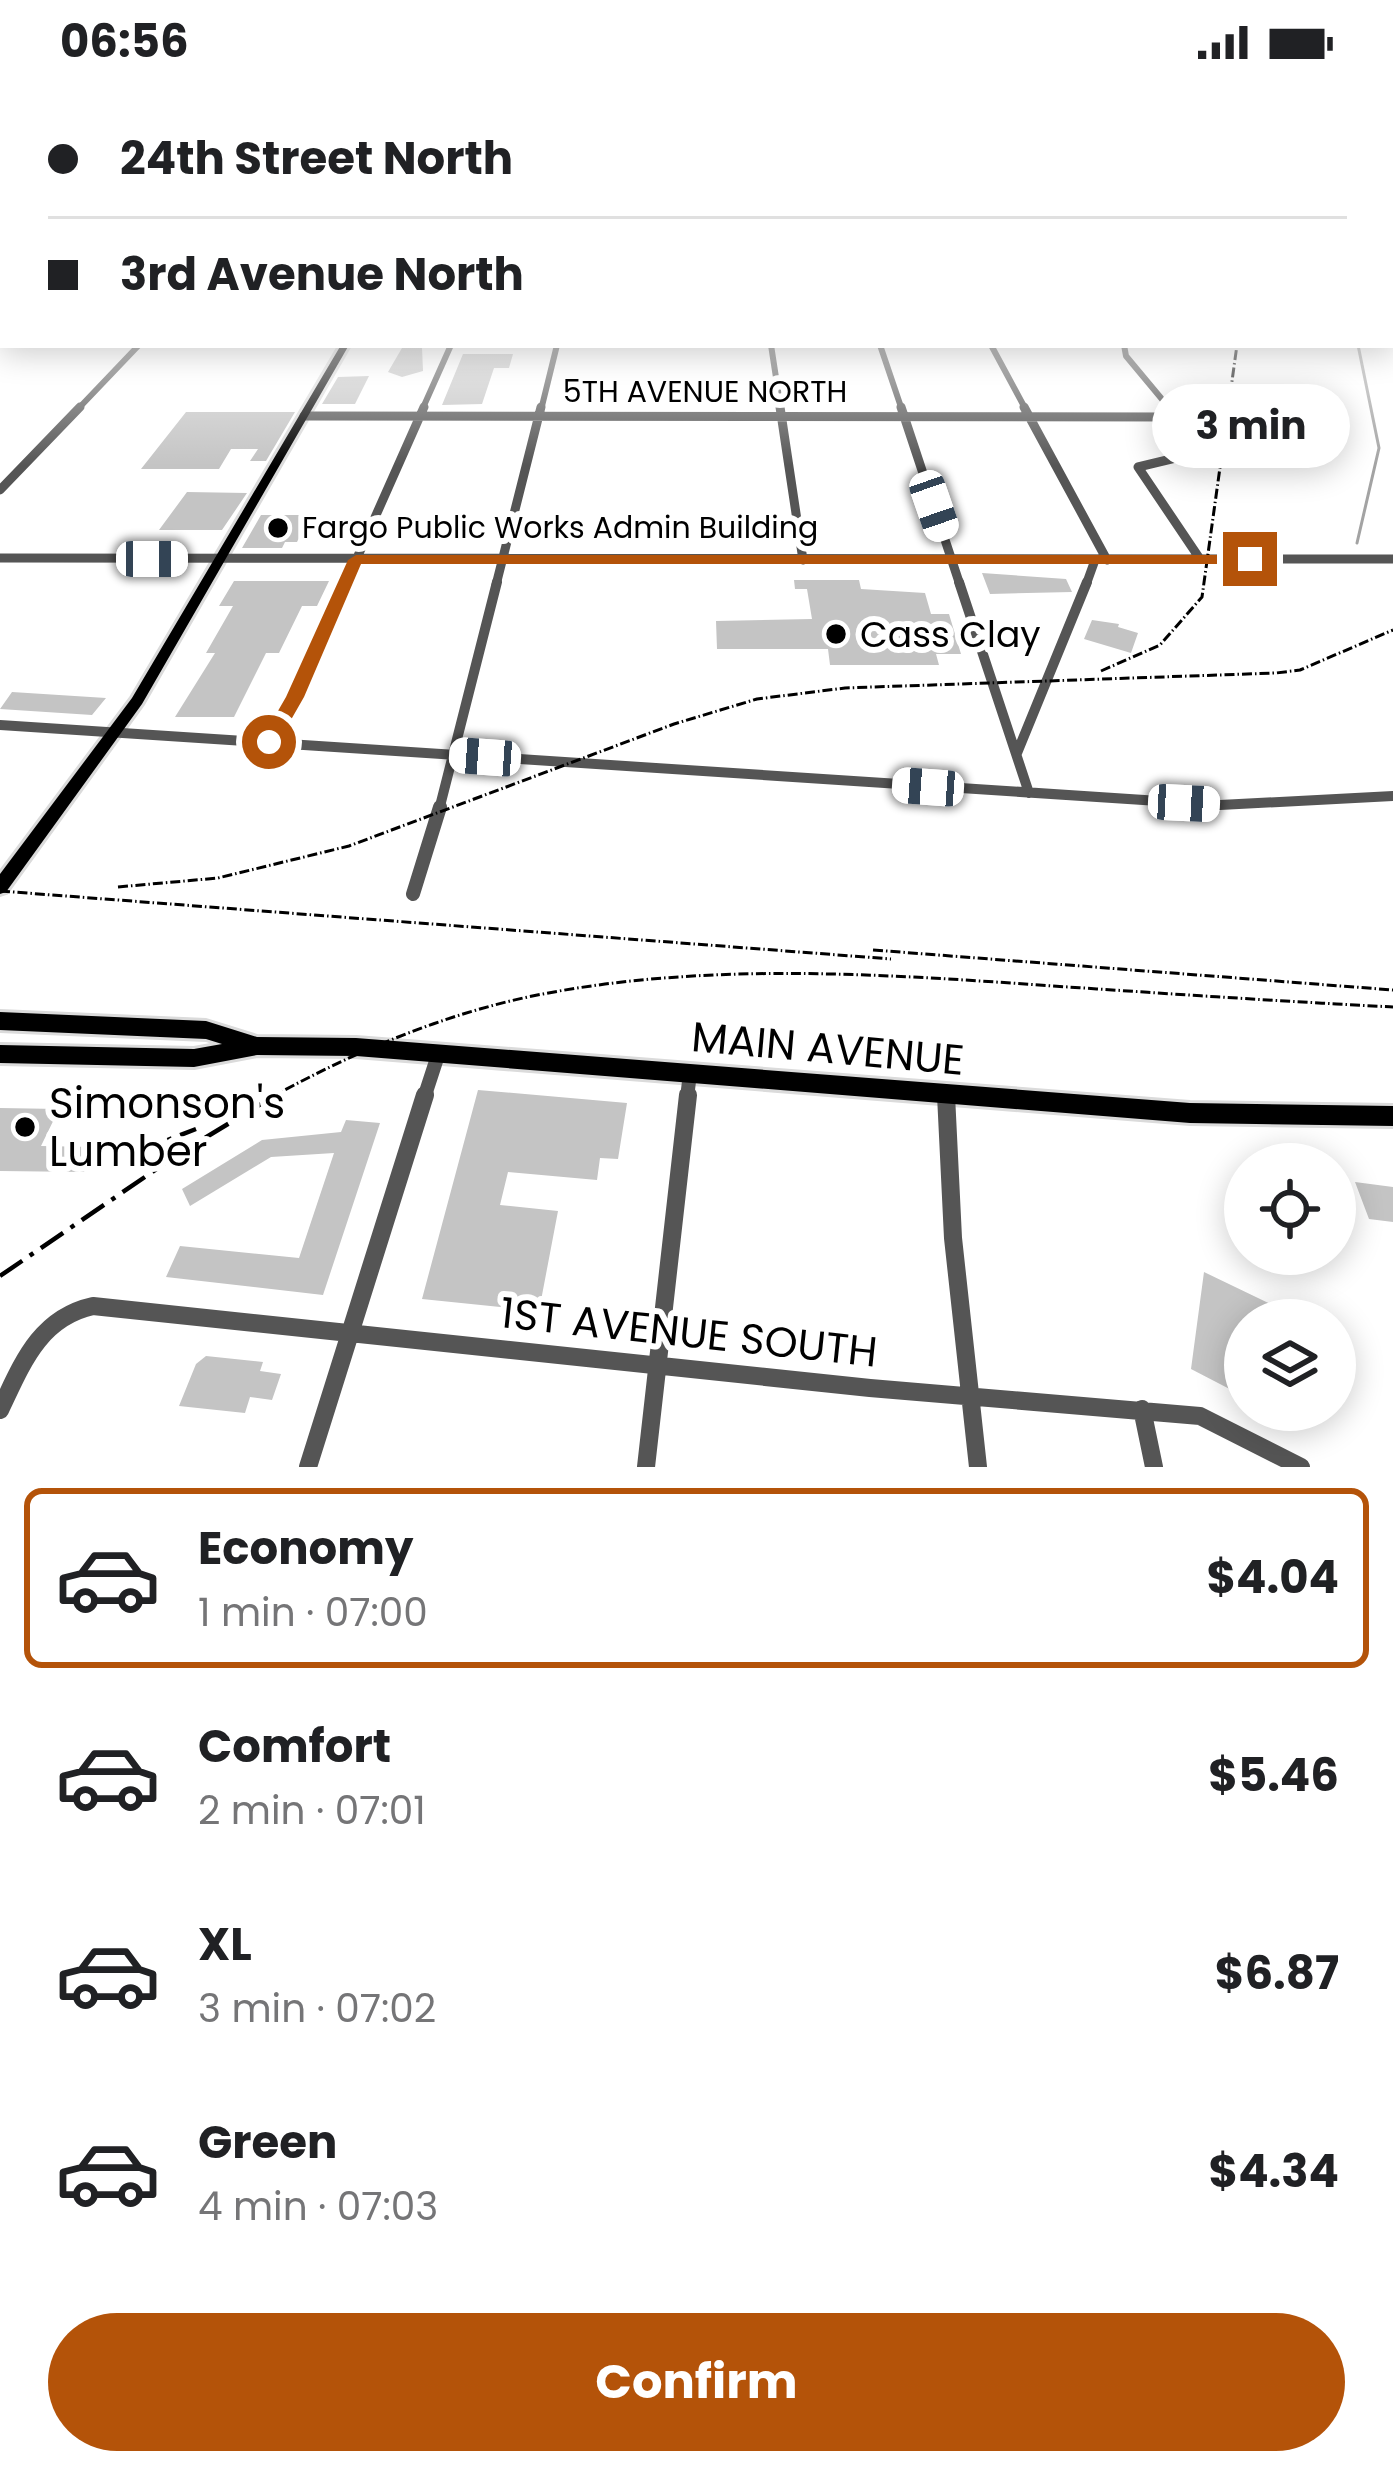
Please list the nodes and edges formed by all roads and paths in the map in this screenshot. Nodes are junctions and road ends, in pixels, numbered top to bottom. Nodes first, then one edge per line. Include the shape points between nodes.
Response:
1 (137, 348) edge
2 (343, 348) edge
3 (450, 348) edge
4 (556, 348) edge
5 (772, 348) edge
6 (881, 348) edge
7 (993, 348) edge
8 (1125, 348) edge
9 (304, 416) junction
10 (419, 416) junction
11 (540, 416) junction
12 (781, 416) junction
13 (904, 417) junction
14 (1029, 417) junction
15 (1188, 455) dead end
16 (0, 490) edge
17 (0, 558) edge
18 (221, 559) junction
19 (1200, 559) junction
20 (1393, 559) edge
21 (356, 560) junction
22 (505, 560) junction
23 (803, 560) junction
24 (952, 560) junction
25 (1101, 560) junction
26 (0, 724) edge
27 (116, 730) junction
28 (269, 742) junction
29 (1016, 754) junction
30 (452, 755) junction
31 (1029, 793) junction
32 (1393, 796) edge
33 (0, 887) edge
34 (413, 894) dead end
35 (4, 1019) edge
36 (257, 1046) junction
37 (440, 1052) junction
38 (0, 1054) edge
39 (690, 1073) junction
40 (946, 1094) junction
41 (1393, 1116) edge
42 (351, 1330) junction
43 (657, 1365) junction
44 (970, 1397) junction
45 (1142, 1409) junction
46 (0, 1410) edge
47 (308, 1467) edge
48 (646, 1467) edge
49 (978, 1467) edge
50 (1154, 1467) edge
51 (1301, 1467) edge

1 - 16 street
2 - 9 main road
3 - 10 street
4 - 11 street
5 - 12 street
6 - 13 street
7 - 14 street
8 - 14 street, 5TH AVENUE NORTH via 1177,417
9 - 10 street, 5TH AVENUE NORTH
9 - 18 main road
10 - 11 street, 5TH AVENUE NORTH
10 - 21 street
11 - 12 street, 5TH AVENUE NORTH
11 - 22 street
12 - 13 street, 5TH AVENUE NORTH
12 - 23 street
13 - 14 street, 5TH AVENUE NORTH
13 - 24 street
14 - 25 street
15 - 19 street via 1138,467
17 - 18 street
18 - 21 street
18 - 27 main road
19 - 20 street
19 - 25 street
21 - 22 street
21 - 28 street
22 - 23 street
22 - 30 street
23 - 24 street
24 - 25 street
24 - 29 street
25 - 29 street
26 - 27 street
27 - 28 street
27 - 33 main road
28 - 30 street
29 - 31 street
30 - 31 street
30 - 34 street
31 - 32 street via 1220,805
35 - 36 main road, MAIN AVENUE via 206,1030
36 - 37 main road, MAIN AVENUE
36 - 38 main road, MAIN AVENUE via 194,1058
37 - 39 main road, MAIN AVENUE
37 - 42 street
39 - 40 main road, MAIN AVENUE
39 - 43 street
40 - 41 main road, MAIN AVENUE via 1190,1113
40 - 44 street
42 - 43 street, 1ST AVENUE SOUTH
42 - 46 street, 1ST AVENUE SOUTH via 93,1306 59,1316 33,1343
42 - 47 street
43 - 44 street, 1ST AVENUE SOUTH
43 - 48 street
44 - 45 street, 1ST AVENUE SOUTH
44 - 49 street
45 - 50 street
45 - 51 street, 1ST AVENUE SOUTH via 1201,1417

